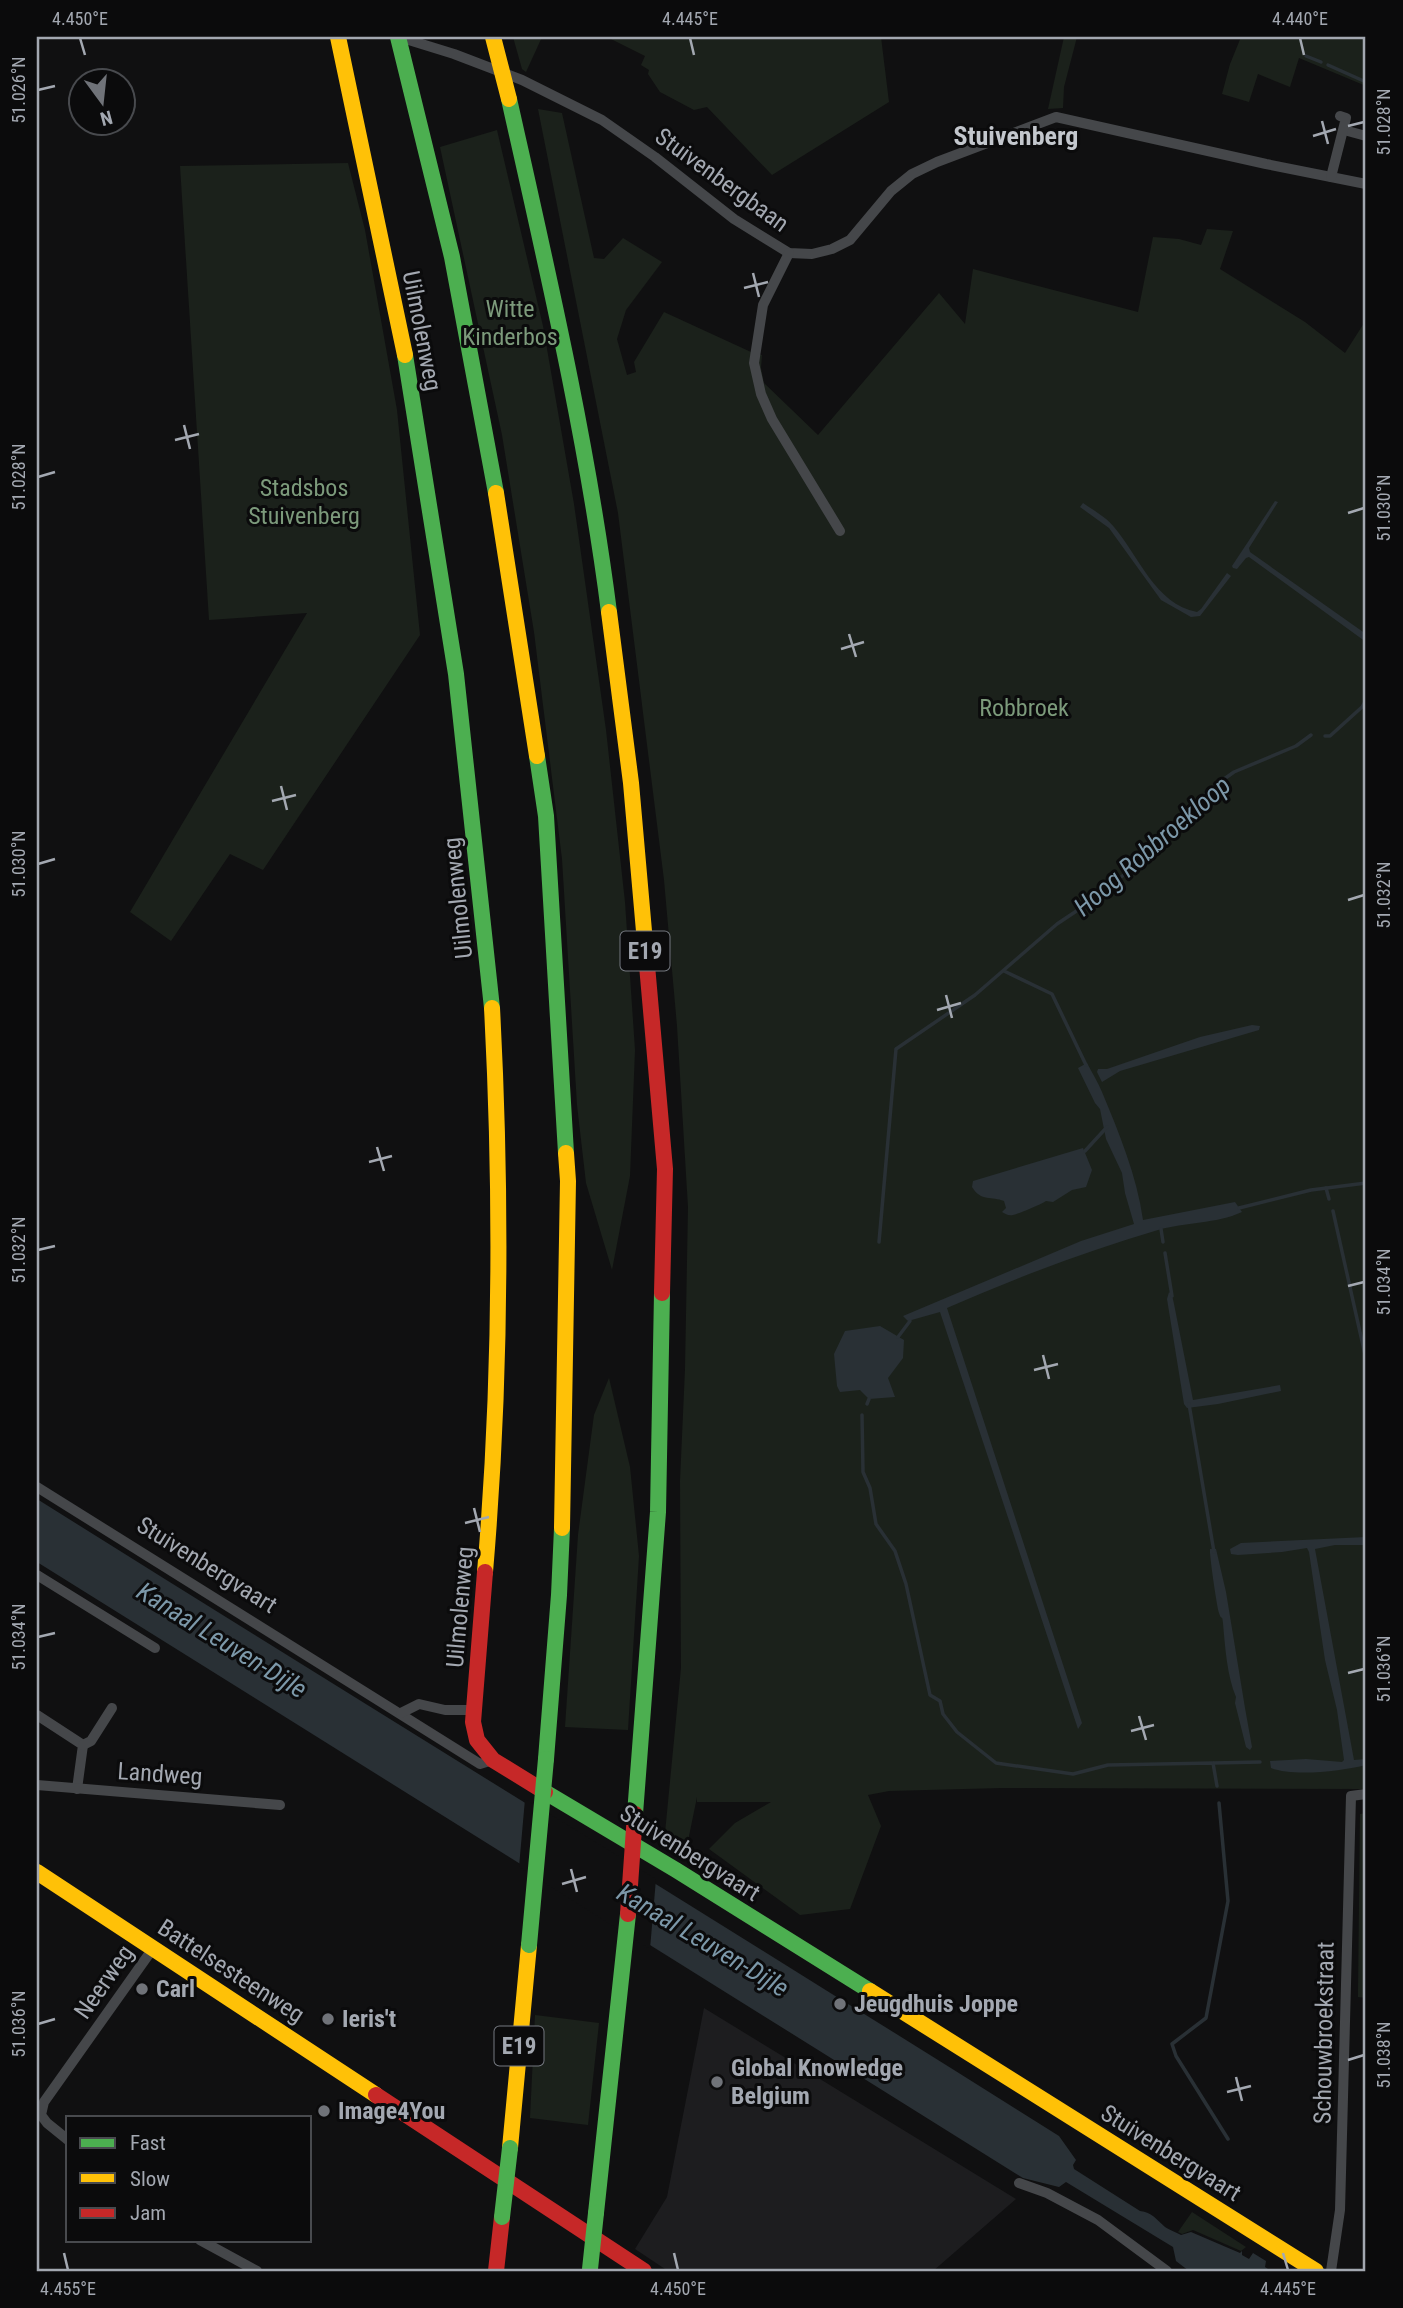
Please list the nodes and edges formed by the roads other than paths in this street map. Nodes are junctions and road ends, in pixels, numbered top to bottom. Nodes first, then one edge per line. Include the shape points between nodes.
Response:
1 (338, 37) edge
2 (399, 37) edge
3 (493, 37) edge
4 (1340, 116) dead end
5 (1344, 130) junction
6 (1366, 136) edge
7 (1331, 177) junction
8 (1366, 184) edge
9 (789, 253) junction
10 (840, 531) dead end
11 (37, 1487) edge
12 (37, 1575) edge
13 (155, 1648) dead end
14 (112, 1708) dead end
15 (474, 1710) junction
16 (401, 1713) junction
17 (37, 1715) edge
18 (83, 1745) junction
19 (493, 1760) junction
20 (37, 1785) edge
21 (77, 1788) junction
22 (1366, 1794) edge
23 (280, 1805) dead end
24 (37, 1872) edge
25 (154, 1947) junction
26 (66, 2138) edge
27 (1019, 2183) dead end
28 (204, 2242) edge
29 (590, 2270) edge
30 (257, 2271) edge
31 (496, 2271) edge
32 (645, 2271) edge
33 (1167, 2271) edge
34 (1316, 2271) edge
35 (1331, 2271) edge

1 - 15 main road, Uilmolenweg via 408,368 456,674 490,980 498,1121 499,1328 493,1481
2 - 9 street, Stuivenbergbaan via 523,80 602,120 734,219
2 - 31 main road, E19, bridge via 452,257 491,457 546,816 568,1181 559,1595
3 - 29 main road, E19, bridge via 568,361 598,525 631,783 664,1169 658,1511 618,2019
4 - 5 street via 1346,118
5 - 6 street
5 - 7 street
7 - 8 street, Stuivenbergbaan
7 - 9 street, Stuivenbergbaan via 1056,117 912,174 891,191 850,240 812,254
9 - 10 street via 763,305 754,363 772,419
11 - 16 street, Stuivenbergvaart
12 - 13 street
14 - 18 street via 91,1741
15 - 16 street via 419,1704
15 - 19 main road, Uilmolenweg via 478,1740
16 - 19 street, Stuivenbergvaart via 480,1764
17 - 18 street
18 - 21 street
19 - 34 main road, Stuivenbergvaart
20 - 21 street, Landweg
21 - 23 street, Landweg
22 - 35 street, Schouwbroekstraat via 1351,1796 1340,2210
24 - 25 main road, Battelsesteenweg
25 - 26 street, Neerweg via 44,2102 41,2115
25 - 32 main road, Battelsesteenweg
27 - 33 street via 1098,2220
28 - 30 street

